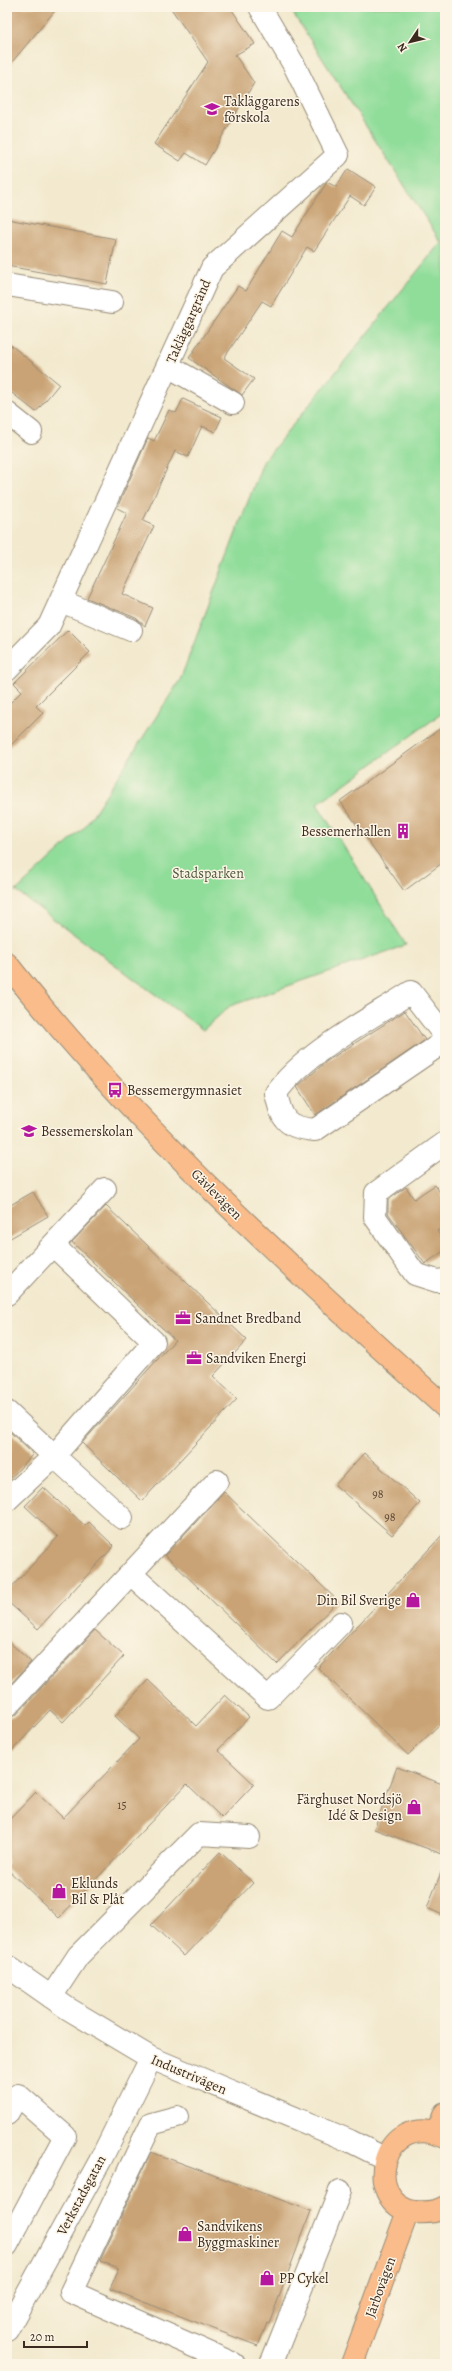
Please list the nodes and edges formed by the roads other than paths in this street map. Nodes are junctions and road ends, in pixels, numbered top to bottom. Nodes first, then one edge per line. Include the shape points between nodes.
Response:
1 (260, 7) edge
2 (7, 285) edge
3 (112, 302) dead end
4 (168, 366) junction
5 (233, 403) dead end
6 (7, 413) edge
7 (31, 432) dead end
8 (61, 601) junction
9 (131, 630) dead end
10 (7, 669) edge
11 (7, 964) edge
12 (445, 1036) edge
13 (445, 1041) edge
14 (445, 1143) edge
15 (105, 1189) dead end
16 (53, 1245) junction
17 (445, 1280) edge
18 (7, 1294) edge
19 (445, 1407) edge
20 (7, 1412) edge
21 (54, 1456) junction
22 (217, 1481) dead end
23 (7, 1500) edge
24 (122, 1518) dead end
25 (131, 1574) junction
26 (341, 1623) dead end
27 (7, 1706) edge
28 (249, 1837) dead end
29 (7, 1966) edge
30 (51, 1997) junction
31 (151, 2058) junction
32 (445, 2113) edge
33 (7, 2114) edge
34 (177, 2117) dead end
35 (441, 2135) edge
36 (384, 2158) junction
37 (340, 2191) dead end
38 (445, 2207) edge
39 (408, 2211) junction
40 (59, 2237) junction
41 (7, 2245) edge
42 (90, 2252) junction
43 (8, 2325) edge
44 (234, 2364) edge
45 (271, 2364) edge
46 (352, 2364) edge

1 - 4 street, Takläggargränd via 294,65 338,156 212,268
2 - 3 street
4 - 5 street
4 - 8 street, Takläggargränd
6 - 7 street
8 - 9 street
8 - 10 street, Takläggargränd via 49,626
11 - 19 main road, Gävlevägen via 61,1031 129,1106 253,1230
12 - 13 street via 411,992 301,1064 276,1093 281,1116 298,1128 315,1130
14 - 17 street via 376,1193 375,1217 414,1274 437,1281
15 - 16 street
16 - 18 street
16 - 21 street via 154,1342
20 - 21 street
21 - 23 street
21 - 24 street
22 - 25 street
25 - 26 street via 268,1698
25 - 27 street
28 - 30 street via 199,1834 78,1956
29 - 30 street, Industrivägen
30 - 31 street, Industrivägen
31 - 36 street, Industrivägen via 350,2141
31 - 40 street, Verkstadsgatan
32 - 35 main road
33 - 41 street via 18,2094 65,2136
34 - 42 street via 151,2124
35 - 36 main road via 426,2130 405,2136 390,2148
36 - 39 main road via 385,2186 397,2204
37 - 45 street
38 - 39 main road via 424,2213
39 - 46 main road, Järbovägen
40 - 42 street
40 - 43 street, Verkstadsgatan
42 - 44 street via 71,2292

